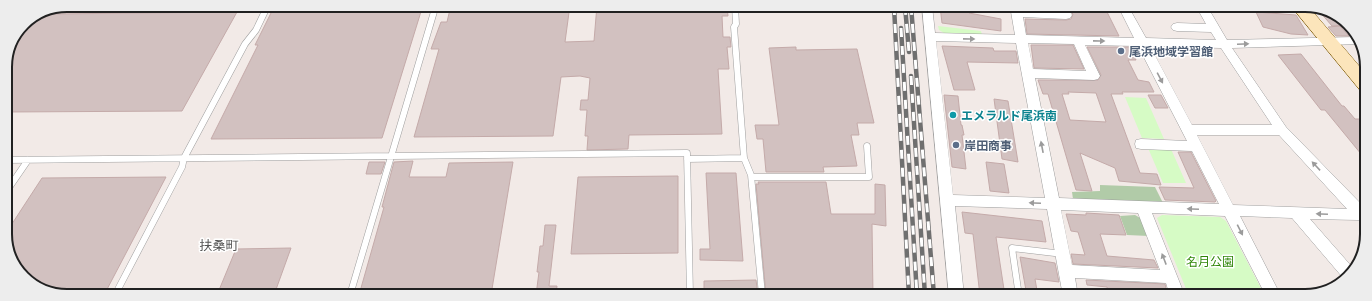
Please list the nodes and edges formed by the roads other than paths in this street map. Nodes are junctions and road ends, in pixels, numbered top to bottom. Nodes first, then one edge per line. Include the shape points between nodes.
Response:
1 (265, 12) edge
2 (434, 12) edge
3 (735, 12) edge
4 (928, 12) edge
5 (1015, 12) edge
6 (1035, 12) edge
7 (1126, 12) edge
8 (1205, 12) edge
9 (1304, 12) edge
10 (1066, 15) dead end
11 (1178, 27) dead end
12 (1214, 28) junction
13 (930, 37) junction
14 (1021, 40) junction
15 (1328, 40) junction
16 (1078, 41) junction
17 (1353, 41) edge
18 (1142, 42) junction
19 (1224, 44) junction
20 (1028, 73) junction
21 (1360, 79) edge
22 (1188, 130) junction
23 (1282, 130) junction
24 (1140, 144) dead end
25 (867, 146) dead end
26 (1195, 146) junction
27 (391, 156) junction
28 (184, 158) junction
29 (744, 158) junction
30 (687, 159) junction
31 (12, 160) edge
32 (28, 160) junction
33 (752, 177) junction
34 (12, 183) edge
35 (948, 200) junction
36 (1053, 204) junction
37 (1143, 207) junction
38 (1229, 210) junction
39 (1296, 213) junction
40 (1360, 213) edge
41 (1360, 217) edge
42 (1063, 254) junction
43 (1346, 270) edge
44 (1066, 271) junction
45 (1170, 277) junction
46 (118, 289) edge
47 (352, 289) edge
48 (690, 289) edge
49 (761, 289) edge
50 (956, 289) edge
51 (1018, 289) edge
52 (1070, 289) edge
53 (1175, 289) edge
54 (1270, 289) edge

1 - 28 lane
2 - 27 lane
3 - 29 lane via 734,27
4 - 13 street
5 - 14 street
6 - 10 street
7 - 18 street
8 - 12 street
9 - 15 street
11 - 12 street
12 - 19 street
13 -> 14 street
13 - 35 street
14 - 16 street
14 - 20 street
15 - 17 street
19 -> 15 street
15 - 21 street
16 -> 18 street
16 - 20 street via 1094,76
18 - 19 street
18 -> 22 street
19 - 23 street
36 -> 20 street
22 - 23 street
22 - 26 street
40 -> 23 street
24 - 26 street
25 - 33 lane via 869,178
26 - 38 street
27 - 28 lane
27 - 30 lane via 687,153
27 - 47 lane
28 - 32 lane
28 - 46 lane via 182,167
29 - 30 lane
29 - 33 lane
30 - 48 lane
31 - 32 lane
32 - 34 lane
33 - 49 lane
36 -> 35 street
35 - 50 street
36 - 37 street
36 - 42 street
38 -> 37 street
45 -> 37 street
38 - 39 street
38 -> 54 street
41 -> 39 street
39 - 43 street
42 - 44 street
42 - 51 lane via 1012,248
44 - 45 street
44 - 52 street
45 - 53 street

